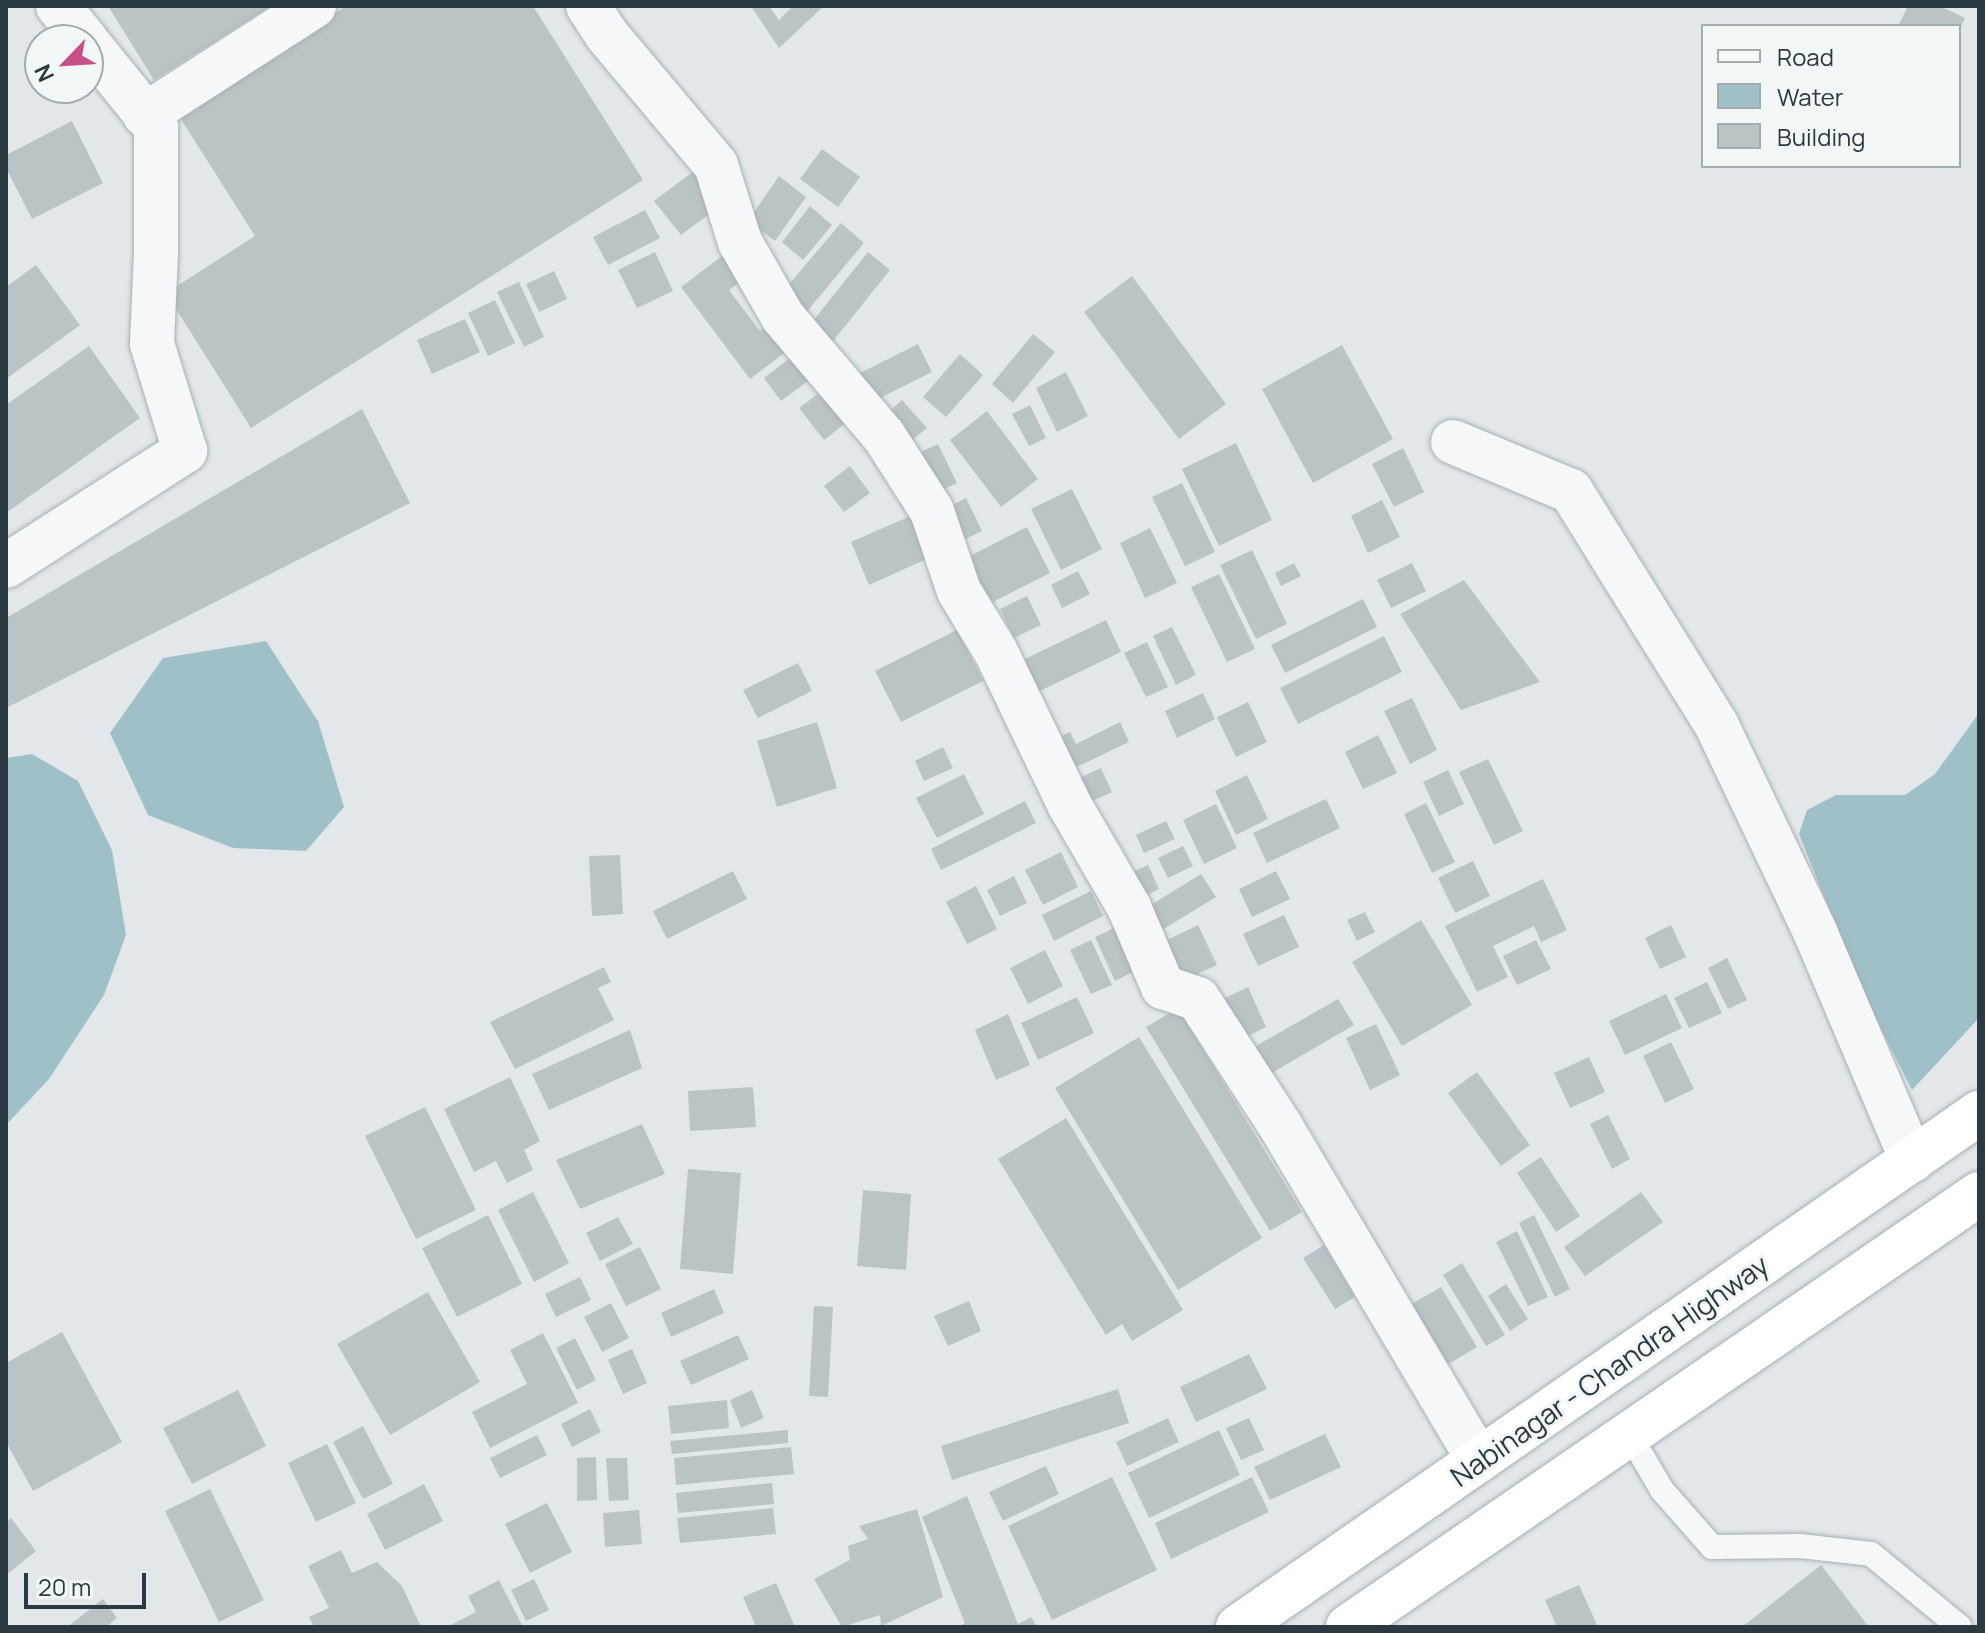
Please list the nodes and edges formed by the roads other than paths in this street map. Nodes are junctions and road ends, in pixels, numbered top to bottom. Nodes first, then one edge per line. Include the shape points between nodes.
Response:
1 (58, 6) edge
2 (314, 6) edge
3 (588, 6) edge
4 (73, 24) edge
5 (104, 63) edge
6 (145, 115) junction
7 (1453, 442) dead end
8 (6, 566) edge
9 (1979, 1113) edge
10 (1912, 1160) junction
11 (1979, 1194) edge
12 (1628, 1432) junction
13 (1479, 1460) junction
14 (1238, 1627) edge
15 (1348, 1627) edge
16 (1960, 1627) edge

1 - 4 street
2 - 6 street
3 - 13 street via 716,165 740,242 783,317 884,436 932,511 959,591 996,652 1069,804 1129,907 1163,987 1198,999 1281,1127
5 - 6 street
6 - 8 street via 156,127 152,344 185,451
7 - 10 street via 1571,491 1717,726 1816,934
9 - 10 highway, Nabinagar - Chandra Highway
10 - 13 highway, Nabinagar - Chandra Highway
11 - 12 highway
12 - 15 highway
12 - 16 lane via 1662,1490 1712,1547 1800,1546 1871,1554
13 - 14 highway, Nabinagar - Chandra Highway

